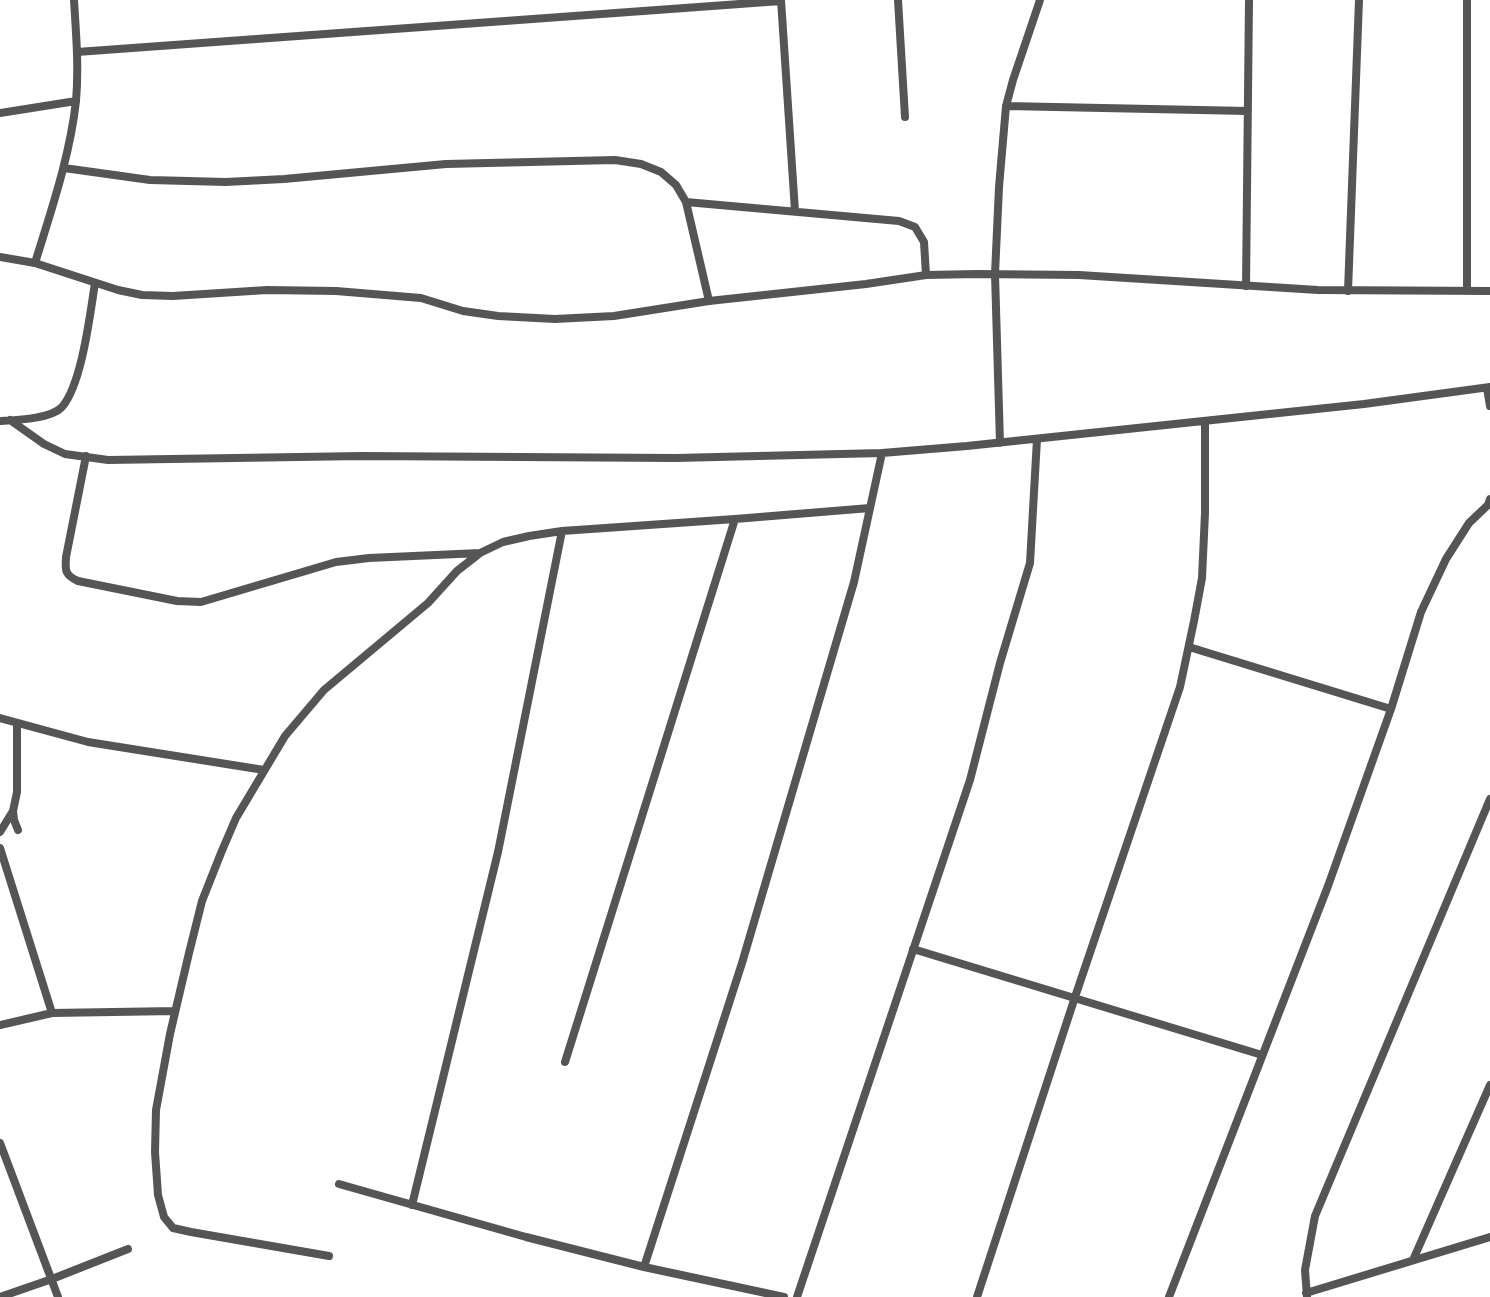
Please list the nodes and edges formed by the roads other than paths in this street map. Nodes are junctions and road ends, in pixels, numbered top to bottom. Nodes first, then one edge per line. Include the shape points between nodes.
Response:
1 (74, 0) edge
2 (898, 0) edge
3 (1040, 0) edge
4 (1249, 0) edge
5 (1359, 0) edge
6 (1468, 0) edge
7 (781, 1) edge
8 (77, 52) junction
9 (76, 101) junction
10 (1006, 106) junction
11 (1248, 111) junction
12 (0, 113) edge
13 (905, 117) dead end
14 (64, 168) junction
15 (686, 202) junction
16 (795, 211) junction
17 (0, 257) edge
18 (35, 263) junction
19 (995, 274) junction
20 (926, 275) junction
21 (95, 283) junction
22 (1246, 286) junction
23 (1467, 290) junction
24 (1348, 291) junction
25 (1490, 291) edge
26 (710, 301) junction
27 (1489, 388) edge
28 (1490, 406) edge
29 (10, 420) junction
30 (0, 421) edge
31 (1205, 421) junction
32 (1037, 439) junction
33 (1000, 443) junction
34 (882, 453) junction
35 (86, 456) junction
36 (1490, 499) edge
37 (870, 508) junction
38 (735, 519) junction
39 (562, 531) junction
40 (480, 553) junction
41 (1189, 647) junction
42 (1391, 709) junction
43 (0, 718) edge
44 (17, 723) junction
45 (264, 770) junction
46 (1490, 800) edge
47 (13, 811) junction
48 (18, 830) dead end
49 (0, 832) edge
50 (0, 848) edge
51 (913, 949) junction
52 (1075, 998) junction
53 (176, 1011) junction
54 (52, 1013) junction
55 (0, 1025) edge
56 (1262, 1055) junction
57 (564, 1062) dead end
58 (1490, 1085) edge
59 (0, 1143) edge
60 (339, 1184) dead end
61 (412, 1205) junction
62 (1490, 1237) edge
63 (128, 1249) dead end
64 (329, 1256) dead end
65 (1413, 1260) junction
66 (644, 1267) junction
67 (52, 1279) junction
68 (1307, 1295) edge
69 (0, 1297) edge
70 (58, 1297) edge
71 (784, 1297) edge
72 (797, 1297) edge
73 (977, 1297) edge
74 (1169, 1297) edge

1 - 8 street
2 - 13 street
3 - 10 street
4 - 11 street
5 - 24 street
6 - 23 street
7 - 8 street
7 - 16 street
8 - 9 street
9 - 12 street
9 - 14 street
10 - 11 street
10 - 19 street
11 - 22 street
14 - 15 street via 150,180 226,182 446,164 615,160 641,164 661,172 676,185
14 - 18 street
15 - 16 street
15 - 26 street
16 - 20 street via 899,221 916,227 924,242
17 - 18 street
18 - 21 street
19 - 20 street
19 - 22 street via 1079,275
19 - 33 street
20 - 26 street
21 - 26 street via 142,295 173,296 267,290 382,294 421,298 463,311 555,319 614,316
21 - 29 street via 82,357 72,390 61,407 44,416
22 - 24 street
23 - 24 street
23 - 25 street
27 - 28 street
27 - 31 street
29 - 30 street
29 - 35 street via 44,444 65,454
31 - 32 street
31 - 41 street via 1202,578
32 - 33 street
32 - 51 street via 1030,563 1000,663 970,780
33 - 34 street
34 - 35 street via 676,458 362,456 108,460
34 - 37 street
35 - 40 street via 66,563 69,577 78,581 178,601 201,602 336,562
36 - 42 street via 1488,505 1469,523 1446,559 1421,612
37 - 38 street
37 - 66 street via 854,582 745,956
38 - 39 street
38 - 57 street
39 - 40 street via 503,542
39 - 61 street via 498,852
40 - 45 street via 457,571 428,603 324,690 285,736
41 - 42 street
41 - 52 street via 1180,687
42 - 56 street via 1328,886
43 - 44 street
44 - 45 street via 88,742
44 - 47 street via 17,792
45 - 53 street via 236,818 202,901
46 - 68 street via 1314,1216 1304,1270
47 - 48 street
47 - 49 street
50 - 54 street
51 - 52 street
51 - 72 street
52 - 56 street
52 - 73 street
53 - 54 street
53 - 64 street via 156,1110 158,1195 164,1217 173,1228
54 - 55 street
56 - 74 street
58 - 65 street
59 - 67 street
60 - 61 street
61 - 66 street
62 - 65 street
63 - 67 street
65 - 68 street
66 - 71 street
67 - 69 street
67 - 70 street

